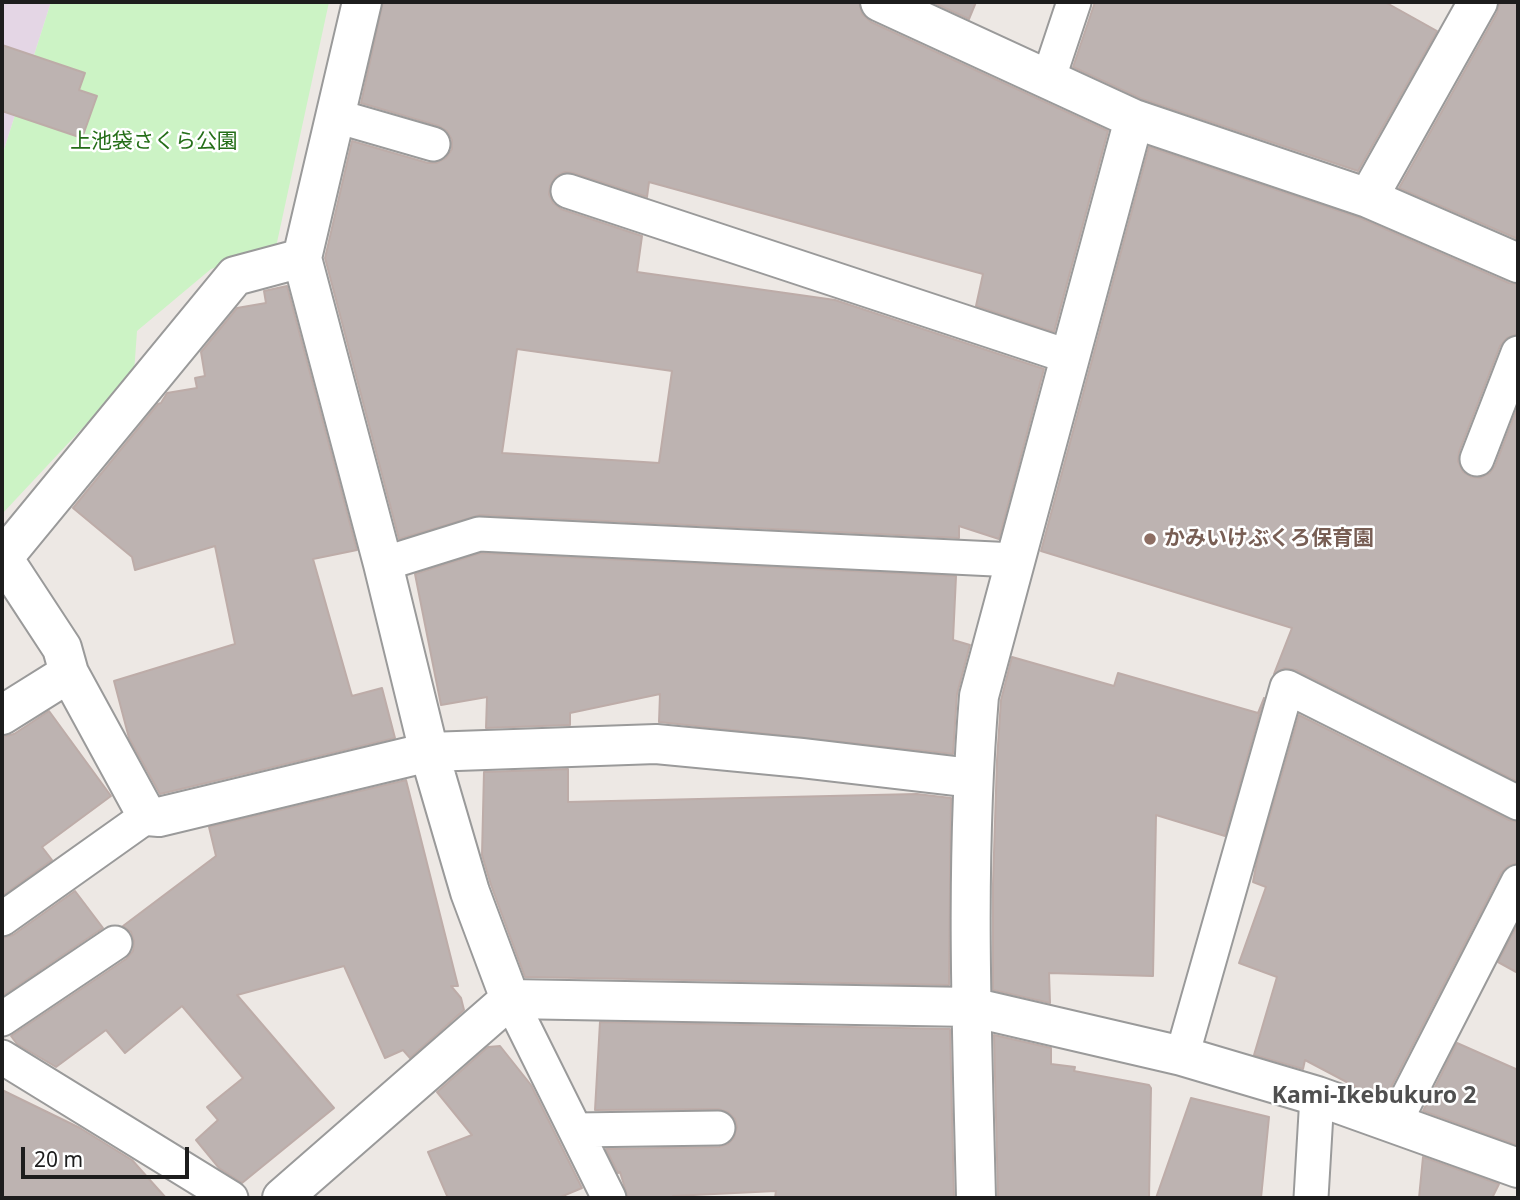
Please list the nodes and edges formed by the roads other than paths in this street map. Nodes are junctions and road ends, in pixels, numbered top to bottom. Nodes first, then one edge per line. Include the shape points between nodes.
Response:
1 (362, 2) edge
2 (880, 2) edge
3 (1074, 2) edge
4 (1478, 2) edge
5 (1048, 80) junction
6 (336, 116) junction
7 (1134, 119) junction
8 (433, 144) dead end
9 (568, 191) dead end
10 (1368, 198) junction
11 (302, 258) junction
12 (1518, 263) edge
13 (1518, 354) edge
14 (1070, 357) junction
15 (1477, 459) dead end
16 (1015, 560) junction
17 (383, 564) junction
18 (69, 673) junction
19 (2, 715) edge
20 (429, 752) junction
21 (972, 779) junction
22 (1518, 803) edge
23 (147, 816) junction
24 (1518, 882) edge
25 (2, 919) edge
26 (115, 943) dead end
27 (510, 999) junction
28 (971, 1007) junction
29 (2, 1019) edge
30 (1182, 1056) junction
31 (2, 1057) edge
32 (1317, 1096) junction
33 (1394, 1124) junction
34 (718, 1128) dead end
35 (576, 1130) junction
36 (1518, 1168) edge
37 (231, 1198) edge
38 (282, 1198) edge
39 (609, 1198) edge
40 (976, 1198) edge
41 (1311, 1198) edge

1 - 6 street
2 - 5 street
3 - 5 lane
4 - 10 street
5 - 7 street
6 - 8 lane
6 - 11 street
7 - 10 street
7 - 14 street
9 - 14 lane
10 - 12 street
11 - 17 street
11 - 18 street via 235,276 3,558 62,649
13 - 15 lane
14 - 16 street
16 - 17 lane via 479,534
16 - 21 street via 979,696
17 - 20 street
18 - 19 street
18 - 23 street
20 - 21 street via 656,744
20 - 23 street via 159,817
20 - 27 street via 471,892
21 - 28 street
22 - 30 lane via 1287,687
23 - 25 lane
24 - 33 lane
26 - 29 lane
27 - 28 street
27 - 35 lane
27 - 38 street
28 - 30 street
28 - 40 street
30 - 32 street
31 - 37 lane
32 - 33 street
32 - 41 lane
33 - 36 street
34 - 35 lane
35 - 39 lane

